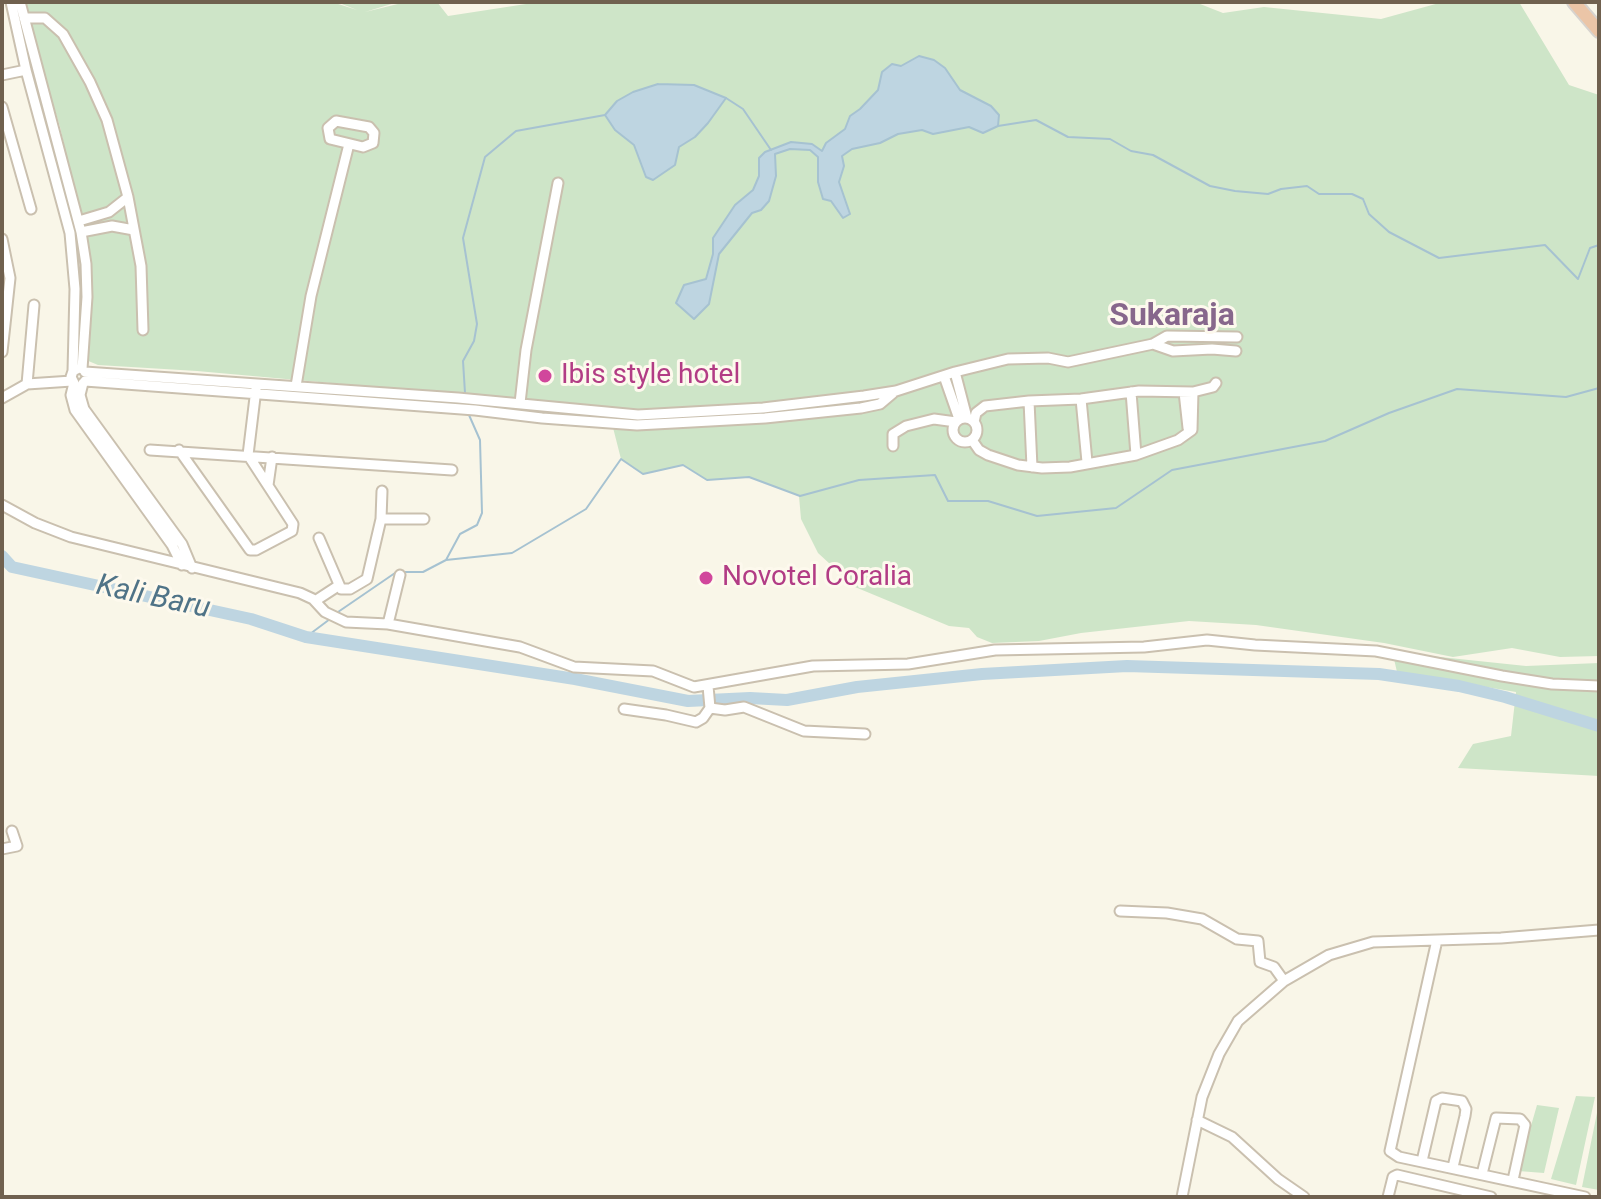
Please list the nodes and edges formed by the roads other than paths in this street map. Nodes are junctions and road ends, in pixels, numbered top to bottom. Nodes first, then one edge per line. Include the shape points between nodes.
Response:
1 (11, 2) edge
2 (20, 2) edge
3 (1574, 2) edge
4 (24, 18) junction
5 (1599, 31) edge
6 (26, 70) junction
7 (2, 75) edge
8 (2, 107) edge
9 (349, 144) junction
10 (558, 183) dead end
11 (128, 197) junction
12 (31, 209) dead end
13 (115, 209) junction
14 (79, 221) junction
15 (118, 226) junction
16 (134, 230) junction
17 (81, 232) junction
18 (2, 239) edge
19 (5, 294) edge
20 (34, 305) dead end
21 (143, 330) dead end
22 (1237, 337) dead end
23 (1153, 344) junction
24 (1236, 351) dead end
25 (2, 352) edge
26 (955, 372) junction
27 (944, 376) junction
28 (79, 377) junction
29 (1216, 383) dead end
30 (27, 384) junction
31 (296, 386) junction
32 (256, 389) junction
33 (1131, 392) junction
34 (1188, 392) junction
35 (2, 398) edge
36 (1081, 399) junction
37 (1029, 401) junction
38 (458, 403) junction
39 (520, 403) junction
40 (475, 405) junction
41 (554, 407) junction
42 (554, 419) junction
43 (638, 420) junction
44 (964, 420) junction
45 (972, 440) junction
46 (893, 446) dead end
47 (150, 450) dead end
48 (179, 450) junction
49 (248, 455) junction
50 (1136, 455) junction
51 (272, 457) junction
52 (1087, 462) junction
53 (1032, 467) junction
54 (452, 470) dead end
55 (268, 485) junction
56 (382, 491) dead end
57 (2, 505) edge
58 (381, 519) junction
59 (424, 519) dead end
60 (319, 538) dead end
61 (187, 566) junction
62 (400, 575) dead end
63 (338, 586) junction
64 (315, 601) junction
65 (388, 624) junction
66 (1599, 686) edge
67 (708, 689) junction
68 (710, 706) junction
69 (624, 709) dead end
70 (865, 734) dead end
71 (12, 831) dead end
72 (2, 849) edge
73 (1120, 911) dead end
74 (1599, 930) edge
75 (1437, 940) junction
76 (1284, 981) junction
77 (1197, 1120) junction
78 (1422, 1161) junction
79 (1453, 1167) junction
80 (1482, 1174) junction
81 (1513, 1180) junction
82 (1475, 1195) edge
83 (1182, 1197) edge
84 (1304, 1197) edge
85 (1388, 1197) edge
86 (1491, 1197) edge
87 (1585, 1197) edge

1 - 6 street
2 - 4 street
3 - 5 highway
4 - 11 street via 45,18 63,34 107,120
4 - 14 street
6 - 7 street
6 - 28 street via 70,233
8 - 12 street
9 - 9 street via 369,147 373,131 344,121 331,123 329,137
9 - 31 street via 311,296
10 - 39 street
11 - 13 street
11 - 16 street
13 - 14 street
13 - 15 street
14 - 17 street
15 - 16 street
15 - 17 street
16 - 21 street
17 - 28 street via 87,297
18 - 19 street via 9,263
19 - 25 street
20 - 30 street
22 - 23 street via 1167,336
23 - 24 street via 1173,351
23 - 26 street via 1068,362 1026,357
26 - 27 street
26 - 44 street
27 - 43 street via 896,391
27 - 44 street
28 - 30 street
28 - 32 street
28 - 61 street via 84,409 121,467 182,544
29 - 34 street
30 - 35 street
31 - 32 street
31 - 38 street
32 - 38 street
32 - 49 street
33 - 34 street
33 - 36 street
33 - 50 street
34 - 50 street via 1191,431
36 - 37 street
36 - 52 street
37 - 44 street via 985,406
37 - 53 street
38 - 40 street
39 - 40 street
39 - 41 street
40 - 42 street
41 - 42 street
41 - 43 street
42 - 43 street
44 - 45 street via 977,431
44 - 45 street via 952,432 962,442
44 - 46 street via 934,419 906,426 893,434
45 - 53 street via 988,455
47 - 48 street
48 - 49 street
48 - 55 street via 253,551 293,527
49 - 51 street
49 - 55 street
50 - 52 street
51 - 54 street
51 - 55 street
52 - 53 street
56 - 58 street
57 - 61 street via 71,537
58 - 59 street
58 - 63 street via 367,579 345,591
60 - 63 street
61 - 64 street
62 - 65 street
63 - 64 street
64 - 65 street via 336,619
65 - 67 street via 520,647 574,667 653,671
66 - 67 street via 1540,682 1376,651 1207,640 985,651 908,664 797,668
67 - 68 street
68 - 69 street via 692,723
68 - 70 street via 744,707 804,731
71 - 72 street via 17,846
73 - 76 street via 1192,917 1237,939 1258,941 1260,962 1273,966
74 - 75 street
75 - 76 street via 1353,946
75 - 78 street via 1390,1151
76 - 77 street via 1238,1021 1212,1070
77 - 83 street
77 - 84 street via 1232,1137
78 - 79 street
78 - 79 street via 1436,1101 1462,1101 1466,1109
79 - 80 street
80 - 81 street
80 - 81 street via 1496,1118 1520,1119 1525,1125
81 - 87 street
82 - 85 street via 1397,1175
82 - 86 street

